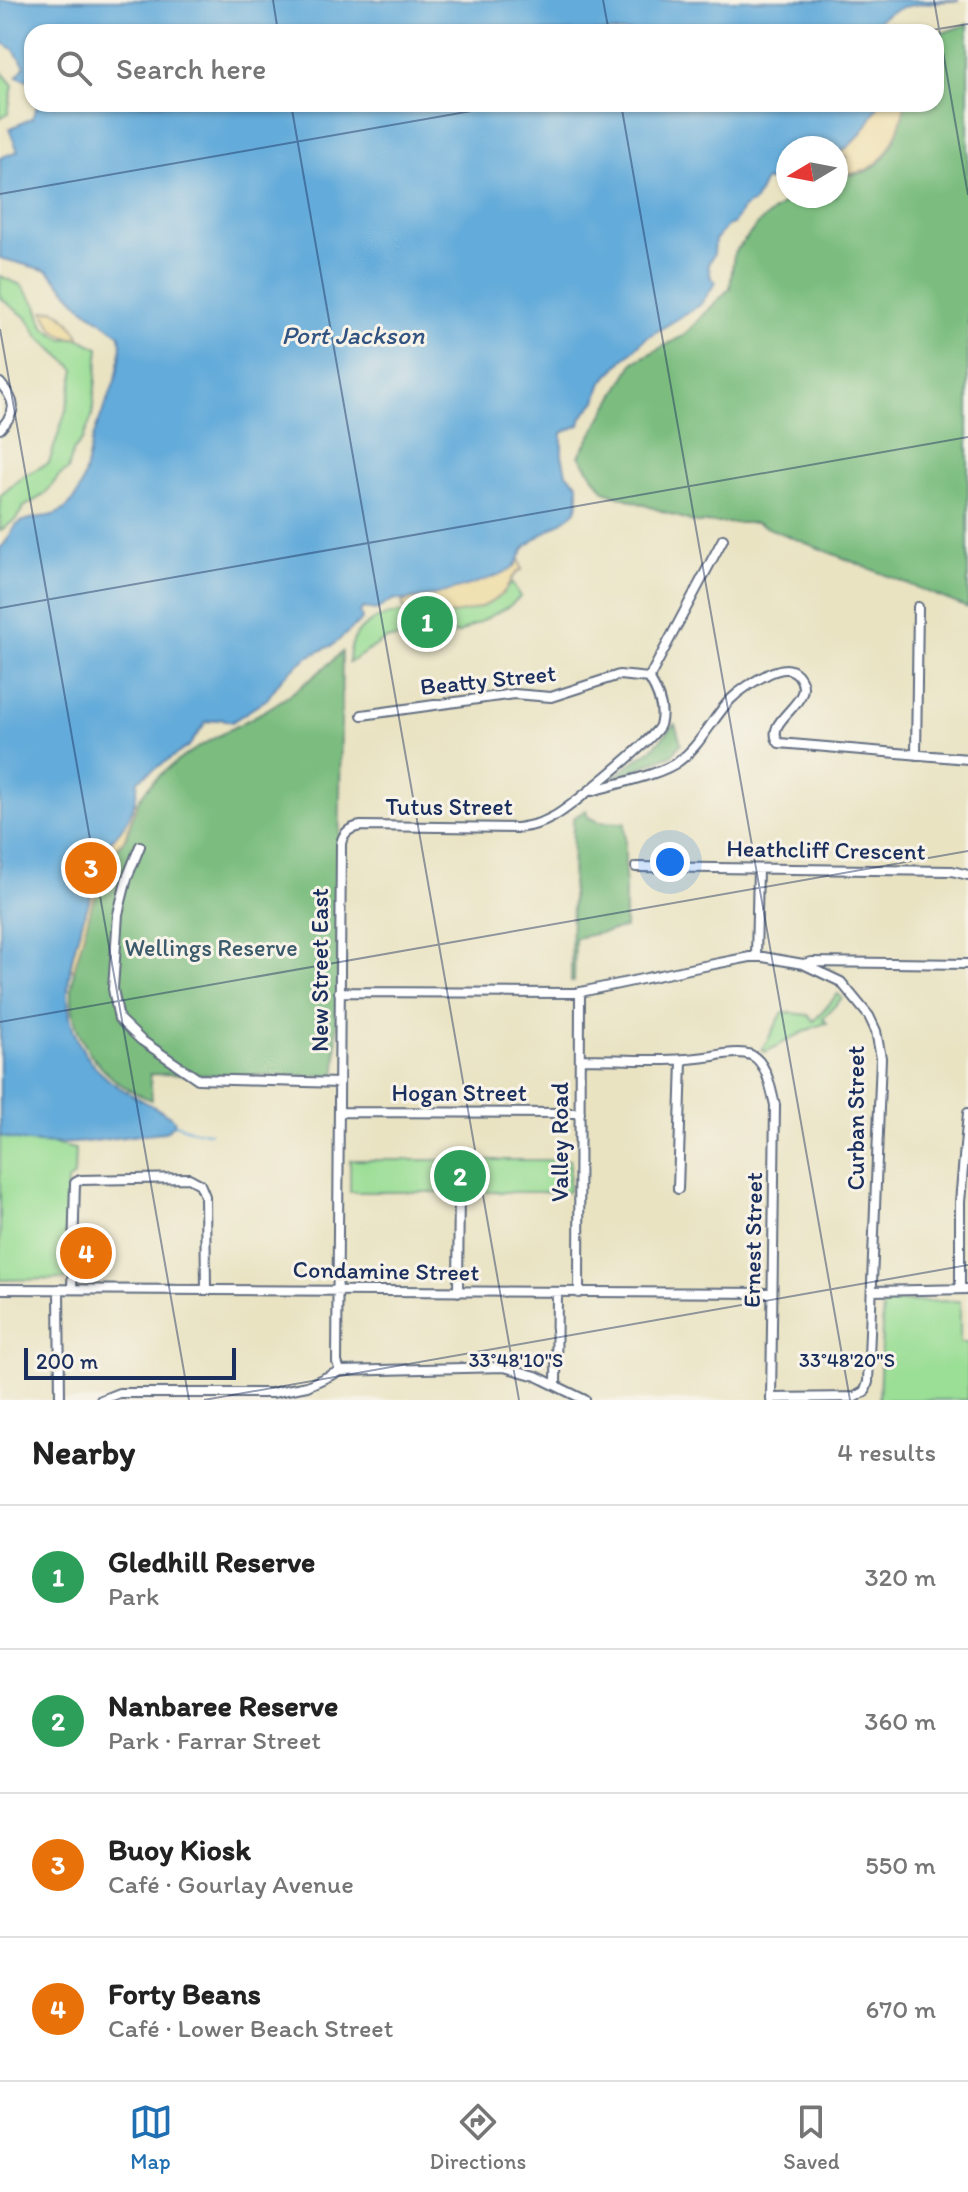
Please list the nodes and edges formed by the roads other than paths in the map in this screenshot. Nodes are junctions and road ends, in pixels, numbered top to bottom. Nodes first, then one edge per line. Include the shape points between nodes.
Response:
1 (0, 383) edge
2 (0, 429) edge
3 (723, 539) dead end
4 (918, 607) dead end
5 (649, 678) junction
6 (362, 715) dead end
7 (916, 755) junction
8 (968, 759) edge
9 (587, 792) junction
10 (349, 830) joint
11 (140, 846) dead end
12 (636, 867) dead end
13 (758, 869) junction
14 (968, 875) edge
15 (756, 957) junction
16 (850, 963) junction
17 (803, 964) junction
18 (968, 964) edge
19 (841, 982) junction
20 (339, 992) junction
21 (580, 992) junction
22 (580, 1059) junction
23 (682, 1061) junction
24 (339, 1083) junction
25 (339, 1112) junction
26 (580, 1113) junction
27 (968, 1113) edge
28 (459, 1187) dead end
29 (678, 1189) dead end
30 (0, 1289) edge
31 (59, 1289) junction
32 (72, 1289) junction
33 (206, 1289) junction
34 (964, 1289) edge
35 (337, 1290) junction
36 (872, 1291) junction
37 (458, 1292) junction
38 (557, 1293) junction
39 (579, 1293) junction
40 (772, 1293) junction
41 (340, 1371) junction
42 (556, 1384) junction
43 (771, 1399) edge
44 (60, 1400) edge
45 (101, 1400) edge
46 (585, 1400) edge

1 - 2 street via 14,408
3 - 5 street
4 - 7 street
5 - 6 street, Beatty Street via 619,675 551,697 514,694
5 - 9 street via 662,714 657,733
7 - 8 street
7 - 9 street via 779,743 775,729 803,690 795,673 783,669 737,694 674,764
9 - 10 street, Tutus Street via 550,819 526,827
10 - 20 street, New Street East via 341,844
11 - 24 street via 118,914 113,989 119,1019 198,1079
12 - 13 street, Heathcliff Crescent
13 - 14 street, Heathcliff Crescent
13 - 15 street
15 - 17 street, Curban Street
15 - 21 street, Curban Street
16 - 17 street
16 - 18 street
16 - 19 street
17 - 19 street, Curban Street
19 - 36 street, Curban Street via 869,1016 881,1058
20 - 21 street, Curban Street
20 - 24 street, New Street East
21 - 22 street, Valley Road
22 - 23 street
22 - 26 street, Valley Road
23 - 29 street
23 - 40 street, Ernest Street via 751,1055 769,1081 776,1122
24 - 25 street, New Street East
25 - 26 street, Hogan Street
25 - 35 street, New Street East
26 - 39 street, Valley Road
27 - 34 street via 960,1202
28 - 37 street
30 - 31 street, Condamine Street
31 - 32 street, Condamine Street
31 - 44 street
32 - 33 street, Condamine Street
32 - 33 street via 74,1189 80,1180 189,1178 200,1184 205,1196
33 - 35 street, Condamine Street
34 - 36 street
35 - 37 street, Condamine Street
35 - 41 street, New Street East
36 - 43 street, Curban Street via 865,1391 851,1398
37 - 38 street, Condamine Street
38 - 39 street, Condamine Street
38 - 42 street
39 - 40 street, Condamine Street
40 - 43 street, Ernest Street
41 - 42 street via 504,1367
41 - 45 street via 280,1392 119,1393
42 - 46 street

